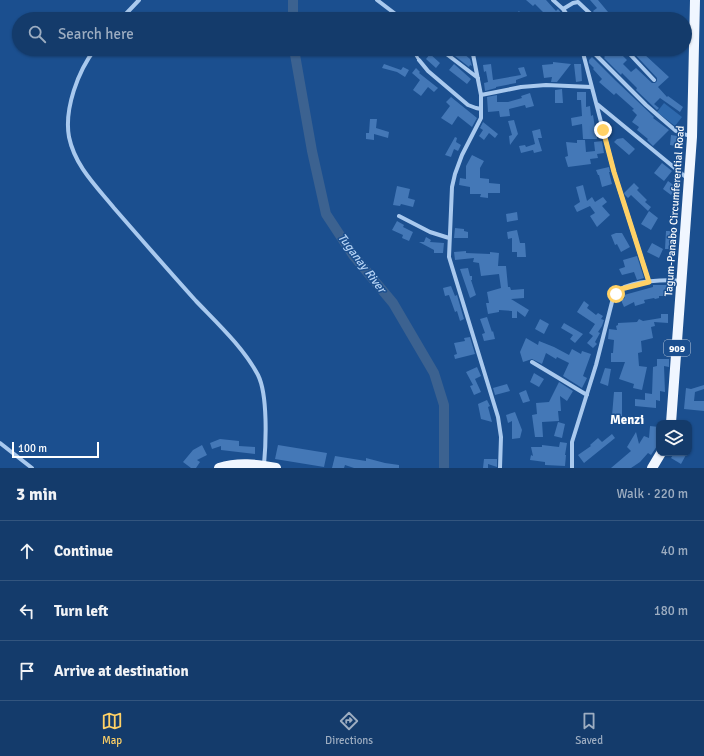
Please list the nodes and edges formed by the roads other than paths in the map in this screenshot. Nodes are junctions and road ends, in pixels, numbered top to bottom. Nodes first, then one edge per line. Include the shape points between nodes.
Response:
1 (139, 0) edge
2 (377, 0) edge
3 (553, 0) edge
4 (695, 0) edge
5 (563, 9) junction
6 (128, 12) edge
7 (393, 12) edge
8 (565, 12) edge
9 (589, 12) edge
10 (89, 56) edge
11 (416, 56) edge
12 (449, 56) edge
13 (473, 56) edge
14 (584, 56) edge
15 (597, 56) edge
16 (632, 56) edge
17 (419, 60) joint
18 (478, 78) junction
19 (654, 80) dead end
20 (591, 87) junction
21 (481, 95) junction
22 (596, 103) junction
23 (481, 109) junction
24 (692, 137) junction
25 (688, 179) junction
26 (399, 216) dead end
27 (449, 238) junction
28 (681, 281) junction
29 (649, 282) junction
30 (532, 362) dead end
31 (587, 395) junction
32 (671, 420) edge
33 (0, 443) edge
34 (659, 456) edge
35 (264, 466) junction
36 (32, 468) edge
37 (219, 468) edge
38 (276, 468) edge
39 (500, 468) edge
40 (572, 468) edge
41 (652, 468) edge

1 - 6 street
2 - 7 street
3 - 5 street
4 - 24 main road, Tagum-Panabo Circumferential Road / 909
5 - 8 street
5 - 9 street via 578,2
10 - 35 street via 78,78 69,110 69,136 83,171 251,364 262,390
11 - 17 lane
12 - 18 street
13 - 18 street
14 - 20 street
15 - 24 street via 676,131
16 - 19 street
17 - 23 street via 428,71 468,105
18 - 21 street
20 - 21 street via 546,85
20 - 22 street
21 - 23 street
22 - 25 street
22 - 29 street via 614,172
23 - 27 street via 481,118 455,174
24 - 25 main road, Tagum-Panabo Circumferential Road / 909
25 - 28 main road, Tagum-Panabo Circumferential Road / 909
26 - 27 street via 430,232
27 - 39 street via 451,266 498,417 501,438
28 - 29 street via 670,279
28 - 32 main road, Tagum-Panabo Circumferential Road / 909
29 - 31 street via 621,289 616,294
30 - 31 street
31 - 40 street via 572,442
33 - 36 street
34 - 41 main road
35 - 37 main road via 248,464
35 - 38 main road

